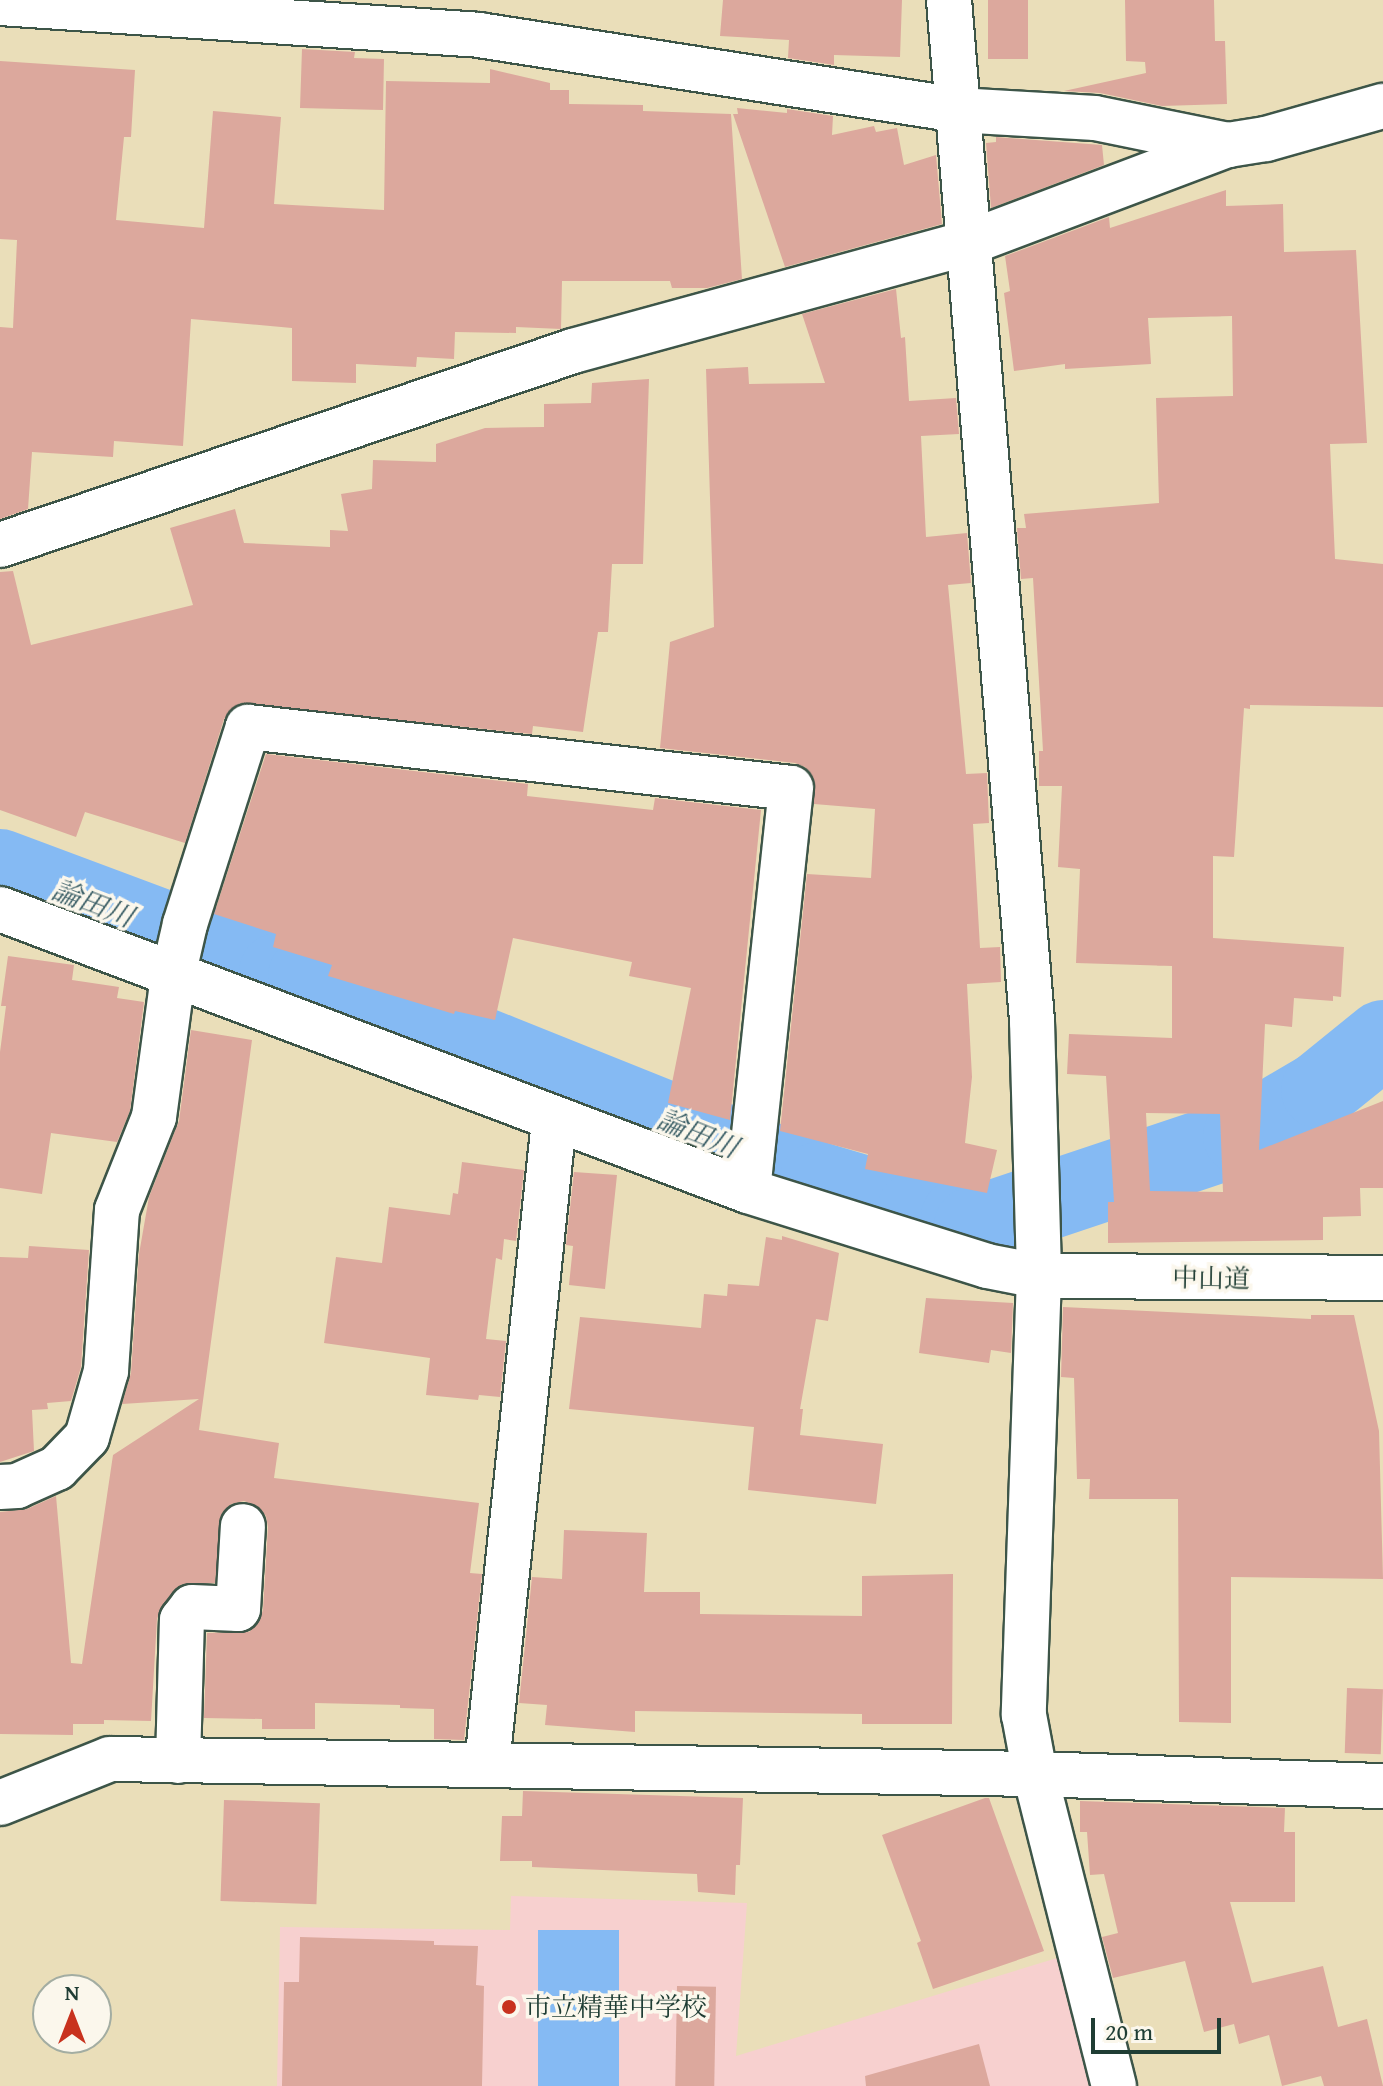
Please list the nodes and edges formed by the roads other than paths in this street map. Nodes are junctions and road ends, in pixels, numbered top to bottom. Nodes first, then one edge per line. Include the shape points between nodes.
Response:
1 (949, 0) edge
2 (0, 3) edge
3 (478, 17) edge
4 (1383, 106) edge
5 (957, 110) junction
6 (1228, 145) junction
7 (968, 243) junction
8 (0, 545) edge
9 (0, 909) edge
10 (178, 952) junction
11 (554, 1121) junction
12 (751, 1165) junction
13 (1039, 1276) junction
14 (1383, 1278) edge
15 (0, 1487) edge
16 (243, 1526) dead end
17 (178, 1761) junction
18 (487, 1764) junction
19 (1035, 1774) junction
20 (1383, 1786) edge
21 (0, 1803) edge
22 (1114, 2086) edge

1 - 5 street
2 - 3 street
3 - 5 street
4 - 6 street
5 - 6 street via 1095,118
5 - 7 street
6 - 7 street
7 - 8 street via 573,351
7 - 13 street via 1032,1021
9 - 10 street, 中山道
10 - 11 street, 中山道
10 - 12 street via 248,727 791,788
10 - 15 street via 154,1117 117,1210 106,1371 87,1437 57,1468 17,1486
11 - 12 street, 中山道
11 - 18 street
12 - 13 street, 中山道 via 987,1266
13 - 14 street, 中山道
13 - 19 street via 1024,1715
16 - 17 street via 238,1609 192,1607 182,1620
17 - 18 street
17 - 21 street via 110,1759
18 - 19 street
19 - 20 street
19 - 22 street

